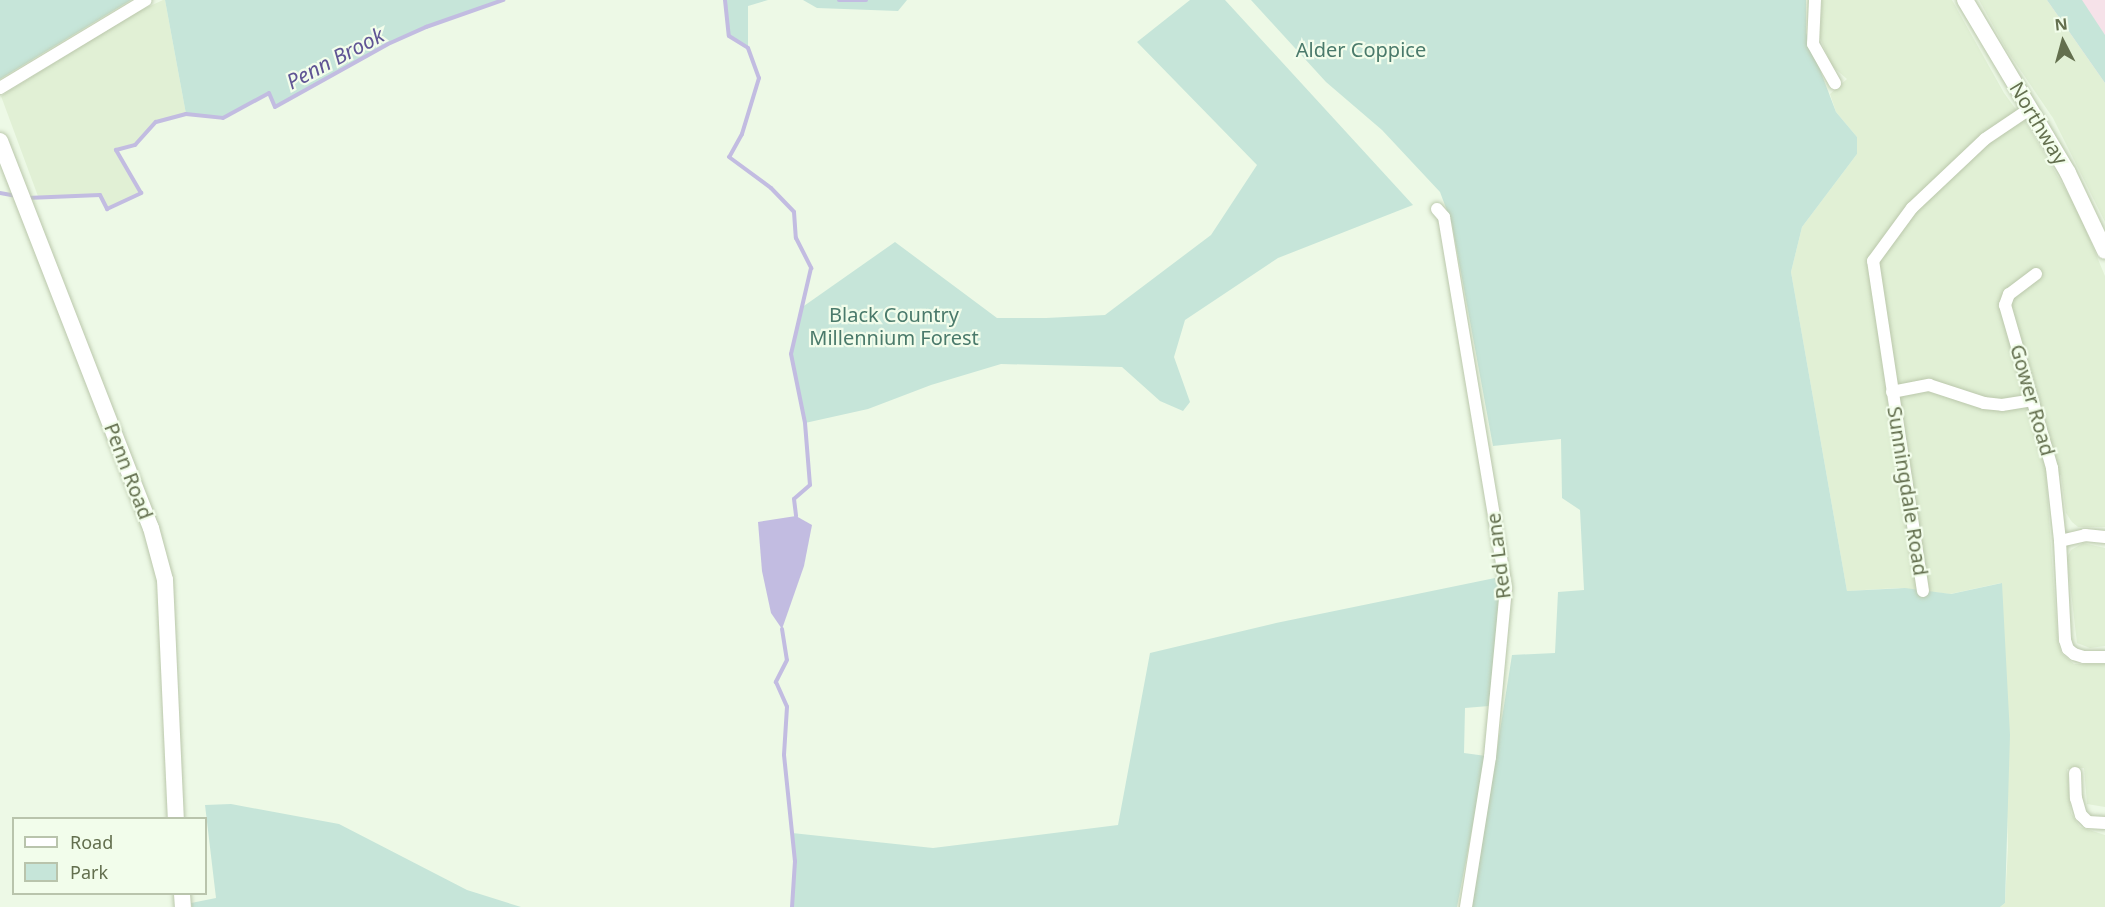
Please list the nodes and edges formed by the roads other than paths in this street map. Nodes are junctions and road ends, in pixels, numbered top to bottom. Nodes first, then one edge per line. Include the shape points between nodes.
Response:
1 (146, 0) edge
2 (1815, 0) edge
3 (1965, 0) edge
4 (1835, 83) dead end
5 (0, 88) edge
6 (2031, 108) junction
7 (0, 141) edge
8 (1437, 208) dead end
9 (2105, 251) edge
10 (2036, 274) dead end
11 (1892, 392) junction
12 (2033, 400) junction
13 (2105, 537) edge
14 (2060, 541) junction
15 (1923, 591) dead end
16 (2105, 657) edge
17 (2075, 773) dead end
18 (176, 817) edge
19 (2105, 823) edge
20 (1466, 907) edge

1 - 5 street
2 - 4 street via 1813,44
3 - 6 street, Northway
6 - 9 street, Northway via 2068,172
6 - 11 street, Sunningdale Road via 1984,139 1912,208 1873,261
7 - 18 street, Penn Road via 151,528 165,580
8 - 20 street, Red Lane via 1444,217 1506,588 1490,757
10 - 12 street, Gower Road via 2009,294 2005,304
11 - 12 street, Sunningdale Road via 1929,385 1993,404
11 - 15 street, Sunningdale Road
12 - 14 street, Gower Road via 2052,468
13 - 14 street via 2085,535
14 - 16 street, Gower Road via 2068,649 2084,657
17 - 19 street via 2076,798 2082,815 2088,822

